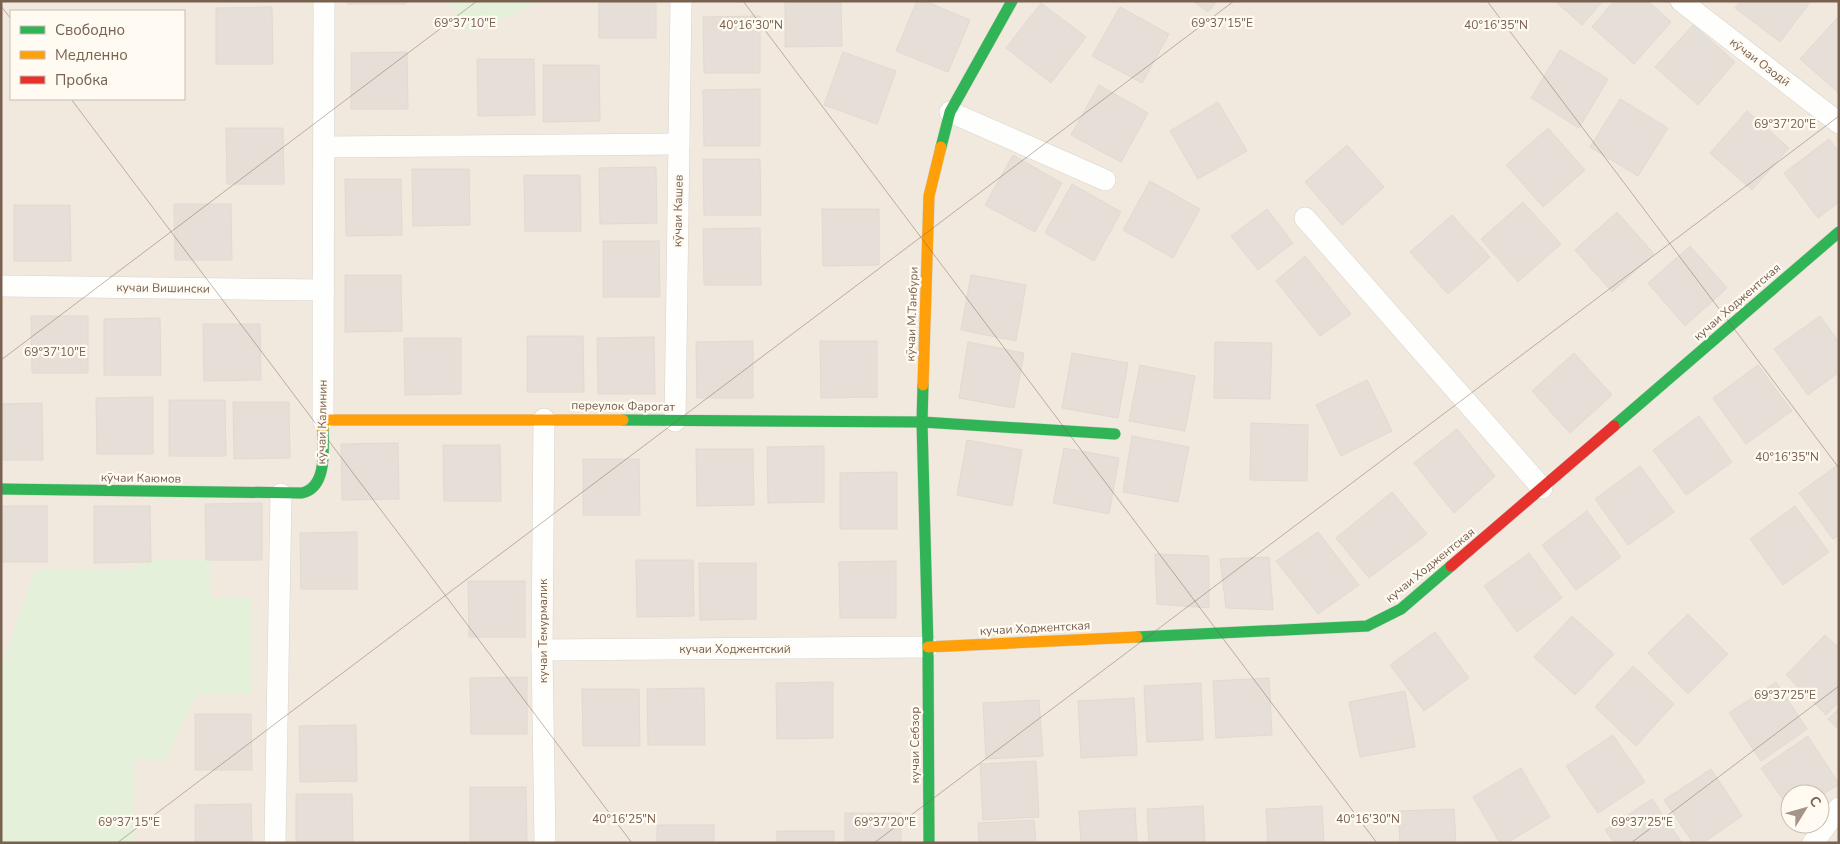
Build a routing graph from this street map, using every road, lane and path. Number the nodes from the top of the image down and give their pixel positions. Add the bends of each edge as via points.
1 (324, 1) edge
2 (681, 1) edge
3 (1012, 1) edge
4 (1682, 2) edge
5 (950, 112) junction
6 (1839, 123) edge
7 (679, 144) junction
8 (324, 147) junction
9 (1105, 180) dead end
10 (1305, 218) dead end
11 (1839, 232) edge
12 (1, 286) edge
13 (324, 290) junction
14 (544, 418) junction
15 (322, 420) junction
16 (675, 421) junction
17 (922, 422) junction
18 (1115, 434) dead end
19 (1542, 488) junction
20 (1, 489) edge
21 (281, 494) junction
22 (928, 647) junction
23 (542, 650) junction
24 (1839, 808) edge
25 (276, 843) edge
26 (545, 843) edge
27 (929, 843) edge
28 (1814, 843) edge

1 - 8 street, кӯчаи Калинин
2 - 7 street, кӯчаи Кашев
3 - 5 street, кӯчаи М.Танбури
4 - 6 street, кӯчаи Озодӣ
5 - 9 street
5 - 17 street, кӯчаи М.Танбури via 929,196
7 - 8 street
7 - 16 street, кӯчаи Кашев
8 - 13 street, кӯчаи Калинин
10 - 19 street
11 - 19 street, кучаи Ходжентская
12 - 13 street, кучаи Вишински
13 - 15 street, кӯчаи Калинин
14 - 15 street, переулок Фарогат
14 - 16 street, переулок Фарогат
14 - 23 street, кучаи Темурмалик
15 - 21 street, кӯчаи Калинин via 321,475 317,486 307,492
16 - 17 street, переулок Фарогат
17 - 18 street, переулок Фарогат
17 - 22 street, кӯчаи М.Танбури
19 - 22 street, кучаи Ходжентская via 1401,609 1367,626
20 - 21 street, кӯчаи Каюмов
21 - 25 street
22 - 23 street, кучаи Ходжентский
22 - 27 street, кучаи Себзор
23 - 26 street, кучаи Темурмалик
24 - 28 street

